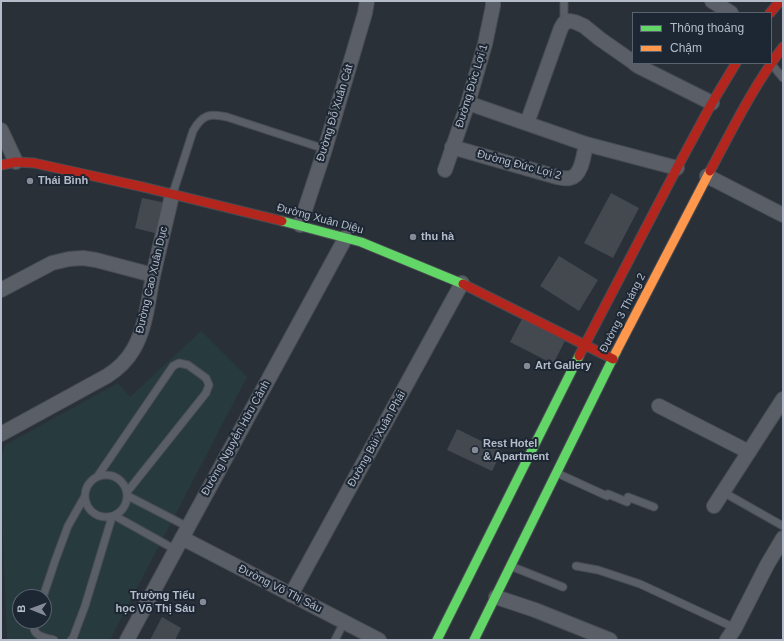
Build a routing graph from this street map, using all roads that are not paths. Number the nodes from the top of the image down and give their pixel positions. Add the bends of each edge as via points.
1 (367, 1) edge
2 (493, 1) edge
3 (564, 1) edge
4 (712, 1) edge
5 (780, 1) edge
6 (729, 12) edge
7 (771, 12) edge
8 (564, 23) junction
9 (783, 47) edge
10 (632, 61) edge
11 (772, 62) edge
12 (636, 64) edge
13 (735, 64) edge
14 (770, 64) edge
15 (772, 64) edge
16 (783, 78) edge
17 (468, 103) junction
18 (712, 103) junction
19 (527, 124) junction
20 (1, 130) edge
21 (586, 144) junction
22 (452, 146) junction
23 (324, 149) junction
24 (16, 162) junction
25 (1, 166) edge
26 (677, 168) junction
27 (445, 170) dead end
28 (708, 176) junction
29 (172, 195) junction
30 (783, 215) edge
31 (300, 225) junction
32 (346, 237) junction
33 (153, 276) junction
34 (462, 283) junction
35 (1, 290) edge
36 (585, 345) junction
37 (613, 359) junction
38 (783, 399) edge
39 (659, 406) dead end
40 (1, 434) edge
41 (749, 452) junction
42 (557, 473) junction
43 (97, 477) junction
44 (723, 492) junction
45 (127, 494) junction
46 (85, 496) junction
47 (714, 506) dead end
48 (654, 507) dead end
49 (113, 516) junction
50 (783, 526) edge
51 (182, 538) junction
52 (783, 538) edge
53 (511, 566) junction
54 (576, 566) dead end
55 (563, 587) dead end
56 (46, 589) edge
57 (292, 595) junction
58 (496, 597) junction
59 (344, 622) junction
60 (735, 628) junction
61 (35, 629) edge
62 (54, 640) edge
63 (71, 640) edge
64 (127, 640) edge
65 (335, 640) edge
66 (379, 640) edge
67 (437, 640) edge
68 (474, 640) edge
69 (610, 640) edge
70 (727, 640) edge

1 - 23 street, Đường Đỗ Xuân Cát
2 - 17 street, Đường Đức Lợi 1 via 485,44
3 - 8 lane
4 - 6 street
5 - 7 main road
8 - 10 street via 570,21 584,26
8 - 19 street
9 - 11 main road, Đường 3 Tháng 2
12 - 18 street
13 - 18 main road, Đường 3 Tháng 2
14 - 28 main road, Đường 3 Tháng 2 via 745,105
15 - 16 lane
17 - 19 street
17 - 22 street, Đường Đức Lợi 1
18 - 26 main road, Đường 3 Tháng 2
19 - 21 street
20 - 24 street
21 - 22 street, Đường Đức Lợi 2 via 580,170 572,178 557,177
21 - 26 street
22 - 27 street, Đường Đức Lợi 1
23 - 29 lane via 227,117 210,115 203,118 193,132
23 - 31 street, Đường Đỗ Xuân Cát
24 - 25 main road, Đường Xuân Diệu
24 - 29 main road, Đường Xuân Diệu via 34,163
26 - 36 main road, Đường 3 Tháng 2
28 - 30 street
28 - 37 main road, Đường 3 Tháng 2
29 - 31 main road, Đường Xuân Diệu
29 - 33 street, Đường Cao Xuân Dục
31 - 32 main road, Đường Xuân Diệu
32 - 34 main road, Đường Xuân Diệu
32 - 51 street, Đường Nguyễn Hữu Cảnh
33 - 35 street via 96,260 69,259 52,264
33 - 40 street, Đường Cao Xuân Dục via 144,322 127,360 107,376
34 - 36 main road, Đường Xuân Diệu
34 - 57 street, Đường Bùi Xuân Phái
36 - 37 main road, Đường Xuân Diệu
36 - 67 main road, Đường 3 Tháng 2
37 - 42 main road, Đường 3 Tháng 2
38 - 41 street
39 - 41 street
41 - 44 street
42 - 48 lane via 607,496 608,494 627,502 628,497
42 - 53 main road, Đường 3 Tháng 2
43 - 45 lane via 104,475 119,479
43 - 45 lane via 173,366 179,363 188,365 206,378 209,385 206,393
43 - 46 lane via 87,488
44 - 47 street
44 - 50 lane
45 - 49 lane via 122,511
45 - 51 lane
46 - 49 lane via 90,511 104,518
46 - 56 lane via 68,526
49 - 51 lane
49 - 63 lane via 85,606
51 - 57 street, Đường Võ Thị Sáu
51 - 64 street, Đường Nguyễn Hữu Cảnh
52 - 60 street
53 - 55 lane
53 - 58 main road, Đường 3 Tháng 2
54 - 60 lane via 598,570 640,584
57 - 59 street, Đường Võ Thị Sáu
58 - 68 main road, Đường 3 Tháng 2
58 - 69 street
59 - 65 lane
59 - 66 street, Đường Võ Thị Sáu
60 - 70 street
61 - 62 lane via 38,636

